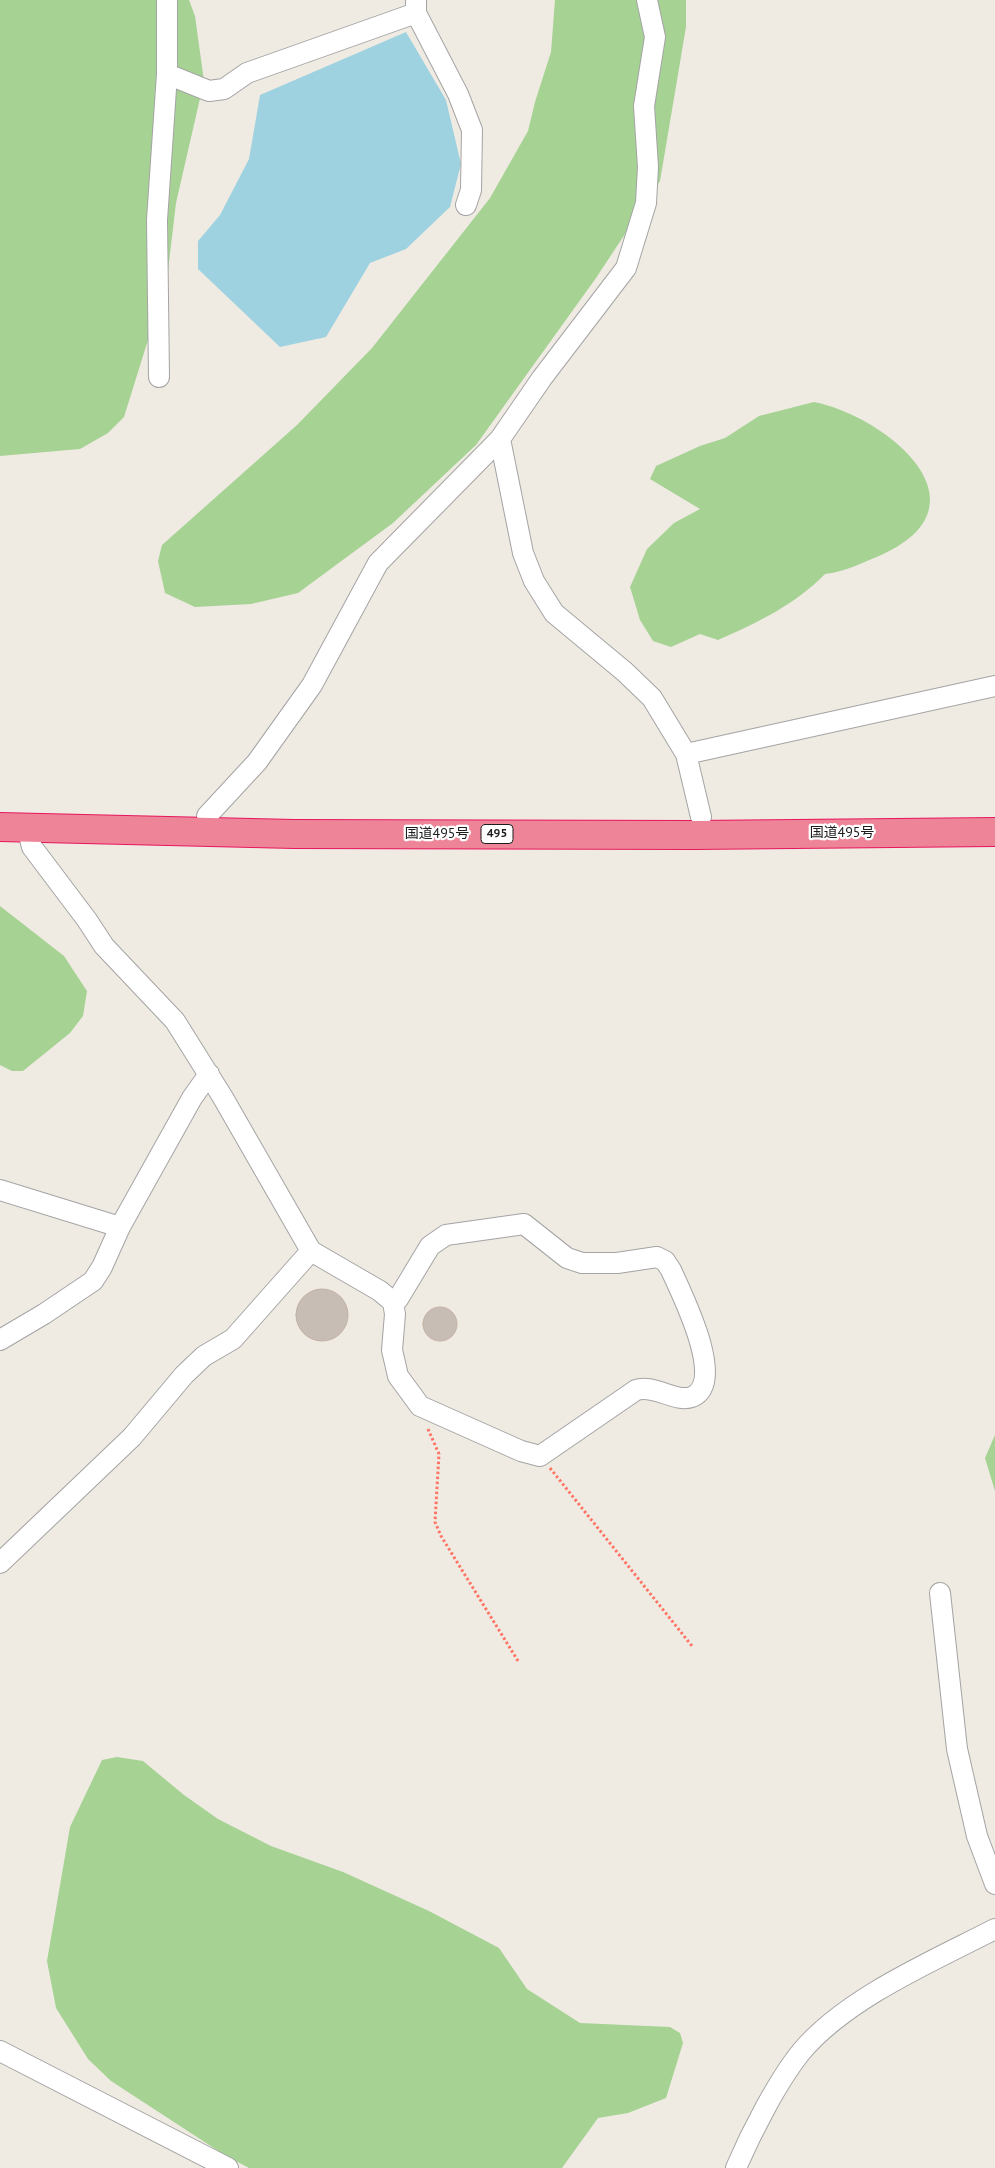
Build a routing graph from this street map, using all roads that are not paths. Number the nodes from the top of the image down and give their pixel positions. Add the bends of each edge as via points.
1 (167, 0) edge
2 (647, 0) edge
3 (416, 6) edge
4 (167, 74) junction
5 (466, 205) dead end
6 (159, 377) dead end
7 (500, 439) junction
8 (995, 686) edge
9 (686, 754) junction
10 (0, 812) edge
11 (207, 816) junction
12 (995, 816) edge
13 (701, 817) junction
14 (0, 827) edge
15 (27, 828) junction
16 (995, 832) edge
17 (209, 1074) junction
18 (0, 1190) edge
19 (120, 1227) junction
20 (311, 1251) junction
21 (393, 1302) junction
22 (0, 1340) edge
23 (0, 1562) edge
24 (940, 1594) dead end
25 (995, 1884) edge
26 (995, 1928) edge
27 (0, 2051) edge
28 (228, 2168) edge
29 (736, 2168) edge

1 - 4 street
2 - 7 street via 656,37 644,106 648,167 646,203 626,268
3 - 4 street via 247,73 224,89 209,91
3 - 5 street via 472,130 471,190
4 - 6 street via 157,220
7 - 9 street via 523,553 534,581 554,613 652,698
7 - 11 street via 378,563 312,685 257,762
8 - 9 street
9 - 13 street
10 - 11 highway, 国道495号 / 495
11 - 13 highway, 国道495号 / 495
12 - 13 highway, 国道495号 / 495
14 - 15 highway, 国道495号 / 495
15 - 16 highway, 国道495号 / 495 via 294,834
15 - 17 street via 32,847 104,946 175,1020
17 - 19 street via 192,1098
17 - 20 street
18 - 19 street
19 - 22 street via 93,1281
20 - 21 street via 380,1290
20 - 23 street via 232,1339 204,1356 184,1375 132,1437
21 - 21 street via 398,1299 430,1246 446,1235 524,1224 567,1258 582,1263 617,1263 657,1257 665,1261 703,1348 705,1379 702,1390 692,1397 643,1388 636,1390 540,1456 521,1451 420,1406 398,1376 392,1350 396,1314
24 - 25 street via 957,1749 976,1836
26 - 29 street via 877,1992 831,2023 801,2052 782,2080
27 - 28 street

